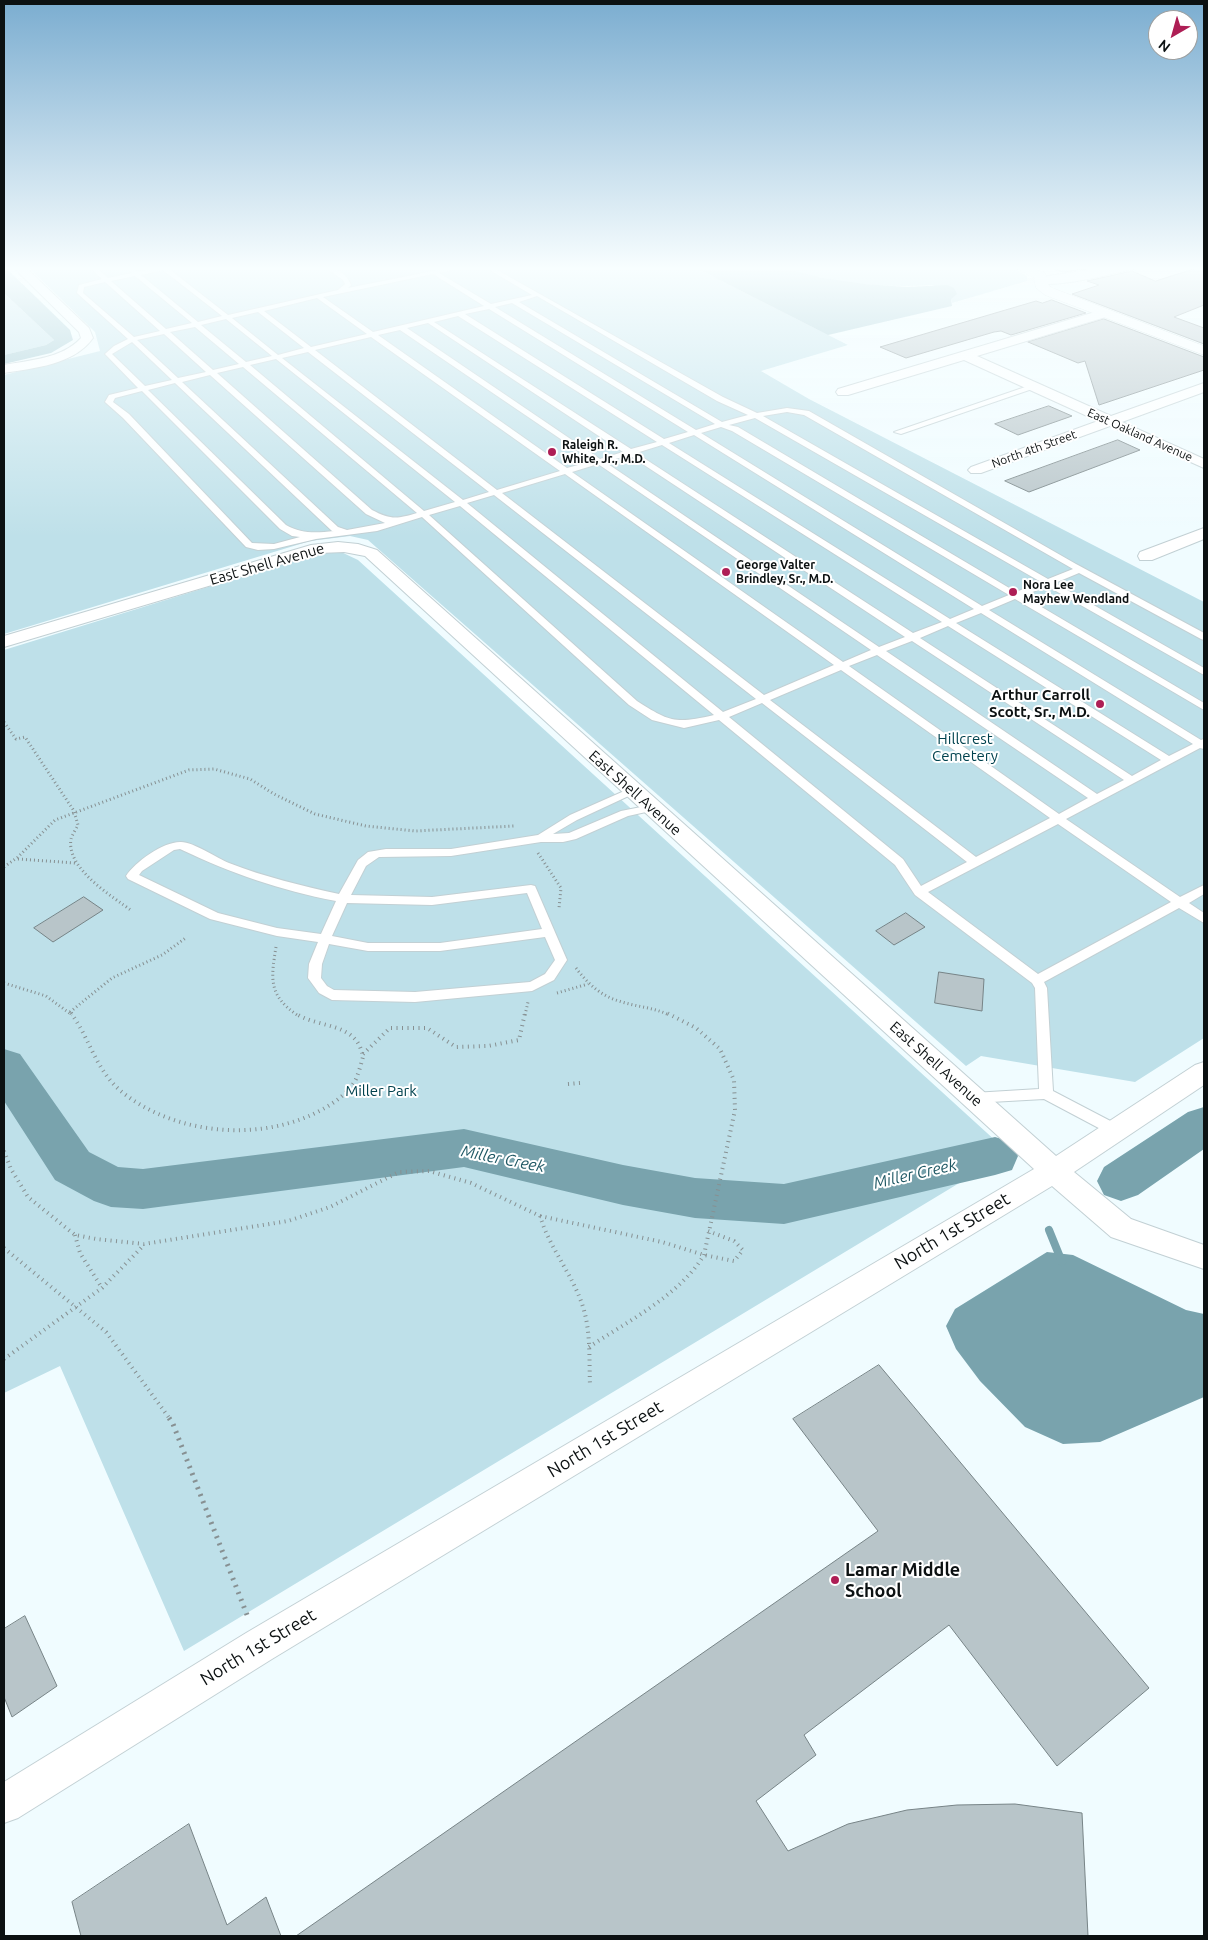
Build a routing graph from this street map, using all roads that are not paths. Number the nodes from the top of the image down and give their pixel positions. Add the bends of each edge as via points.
1 (279, 356) edge
2 (59, 357) edge
3 (111, 357) edge
4 (150, 357) edge
5 (192, 357) edge
6 (234, 357) edge
7 (277, 357) edge
8 (320, 357) edge
9 (402, 357) edge
10 (445, 357) edge
11 (484, 357) edge
12 (527, 357) edge
13 (572, 357) edge
14 (607, 357) edge
15 (646, 357) edge
16 (964, 357) edge
17 (967, 357) edge
18 (244, 365) junction
19 (4, 369) edge
20 (211, 373) junction
21 (176, 381) junction
22 (1034, 387) junction
23 (1204, 387) edge
24 (143, 389) junction
25 (843, 392) dead end
26 (755, 415) junction
27 (1110, 422) junction
28 (722, 425) junction
29 (695, 432) junction
30 (898, 432) dead end
31 (663, 442) junction
32 (630, 452) junction
33 (599, 461) junction
34 (1204, 464) edge
35 (976, 470) dead end
36 (565, 471) junction
37 (496, 493) junction
38 (463, 504) junction
39 (424, 515) junction
40 (411, 519) junction
41 (348, 533) junction
42 (1204, 533) edge
43 (315, 536) junction
44 (1146, 556) dead end
45 (1081, 569) junction
46 (1047, 583) junction
47 (1015, 596) junction
48 (982, 609) junction
49 (949, 622) junction
50 (912, 637) junction
51 (1204, 637) edge
52 (4, 642) edge
53 (878, 651) junction
54 (841, 666) junction
55 (1204, 672) edge
56 (764, 699) junction
57 (1204, 707) edge
58 (723, 716) junction
59 (1203, 744) edge
60 (1168, 760) junction
61 (1131, 780) junction
62 (631, 791) junction
63 (1095, 798) junction
64 (651, 808) junction
65 (1057, 818) junction
66 (540, 838) junction
67 (974, 862) junction
68 (1204, 889) edge
69 (919, 892) junction
70 (344, 899) junction
71 (1180, 902) junction
72 (1204, 919) edge
73 (549, 932) junction
74 (325, 939) junction
75 (1037, 980) junction
76 (1204, 1072) edge
77 (1046, 1094) junction
78 (974, 1098) junction
79 (1115, 1130) junction
80 (1054, 1171) junction
81 (1204, 1257) edge
82 (4, 1804) edge

1 - 38 lane
2 - 19 street
3 - 24 lane
4 - 21 lane
5 - 20 lane
6 - 18 lane
7 - 18 lane
8 - 37 lane
9 - 36 lane
10 - 33 lane
11 - 32 lane
12 - 31 lane
13 - 29 lane
14 - 28 lane
15 - 26 lane
16 - 25 street
17 - 22 street, East Oakland Avenue
18 - 20 lane
18 - 39 lane
20 - 21 lane
20 - 40 lane via 369,512 387,521
21 - 24 lane
21 - 41 lane via 335,529
22 - 27 street, East Oakland Avenue
22 - 30 lane
23 - 27 street, North 4th Street
24 - 43 lane via 283,527 295,534
24 - 43 lane via 112,397 109,402 249,545 275,547
26 - 28 lane
26 - 45 lane via 787,410 806,413
26 - 46 lane
27 - 34 street, East Oakland Avenue
27 - 35 street, North 4th Street
28 - 29 lane
28 - 47 lane via 735,429
29 - 31 lane
29 - 48 lane
31 - 32 lane
31 - 49 lane
32 - 33 lane
32 - 50 lane
33 - 36 lane
33 - 53 lane
36 - 37 lane
36 - 54 lane
37 - 38 lane
37 - 56 lane
38 - 39 lane
38 - 58 lane
39 - 40 lane
39 - 58 lane via 633,703 656,718 684,725
40 - 41 lane
41 - 43 lane
42 - 44 street
45 - 46 lane
45 - 51 lane
46 - 47 lane
46 - 55 lane
47 - 48 lane
47 - 57 lane
48 - 49 lane
48 - 59 lane
49 - 50 lane
49 - 60 lane
50 - 53 lane
50 - 61 lane
52 - 62 street, East Shell Avenue via 317,548 358,547 371,553
53 - 54 lane
53 - 63 lane
54 - 56 lane
54 - 65 lane
56 - 58 lane
56 - 67 lane
58 - 69 lane via 899,862
59 - 60 lane
60 - 61 lane
61 - 63 lane
62 - 64 street, East Shell Avenue
62 - 66 lane via 567,820
63 - 65 lane
64 - 66 lane via 625,813 572,836
64 - 78 street, East Shell Avenue
65 - 67 lane
65 - 71 lane
66 - 70 lane via 467,852 368,857
67 - 69 lane
68 - 71 lane
69 - 75 lane
70 - 73 lane via 432,901 531,889
70 - 74 lane
70 - 74 lane via 290,888 224,866 181,845 171,847 138,868 132,876 214,916 277,932
71 - 72 lane
71 - 75 lane
73 - 74 lane via 440,947 368,948
73 - 74 lane via 561,960 556,972 547,980 532,986 415,997 332,995 320,989 314,980 314,970
75 - 77 lane via 1041,988
76 - 79 street, North 1st Street
77 - 78 lane
77 - 79 lane
78 - 80 street, East Shell Avenue
79 - 80 street, North 1st Street
80 - 81 street, East Shell Avenue via 1121,1228
80 - 82 street, North 1st Street via 259,1646

